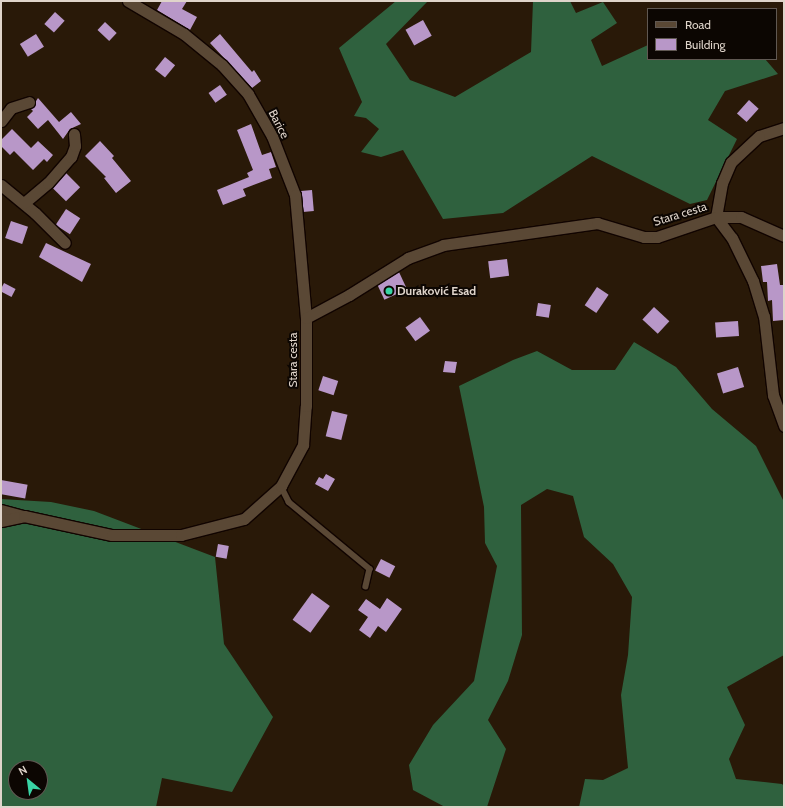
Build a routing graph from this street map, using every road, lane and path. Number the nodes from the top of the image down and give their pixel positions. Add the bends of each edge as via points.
1 (128, 1) edge
2 (29, 102) dead end
3 (1, 121) edge
4 (784, 128) edge
5 (74, 134) dead end
6 (1, 185) edge
7 (24, 203) junction
8 (716, 217) junction
9 (784, 236) edge
10 (65, 244) dead end
11 (306, 318) junction
12 (784, 426) edge
13 (281, 486) junction
14 (1, 510) edge
15 (24, 516) junction
16 (1, 521) edge
17 (366, 588) dead end

1 - 11 street, Barice via 184,34 222,65 248,94 272,136 295,195
2 - 3 street via 11,108
4 - 8 street via 759,136 731,162 722,183
5 - 7 street via 75,146 71,157 48,183
6 - 7 street
7 - 10 street
8 - 9 street, Stara cesta via 741,217
8 - 11 street, Stara cesta via 657,237 644,237 597,223 443,245 408,258
8 - 12 street, Stara cesta via 732,238 753,281 764,316 773,395
11 - 13 street, Stara cesta via 306,406 303,446
13 - 15 street, Stara cesta via 244,519 180,535 112,535
13 - 17 lane via 289,502 370,569
14 - 15 street, Stara cesta
15 - 16 street, Stara cesta

